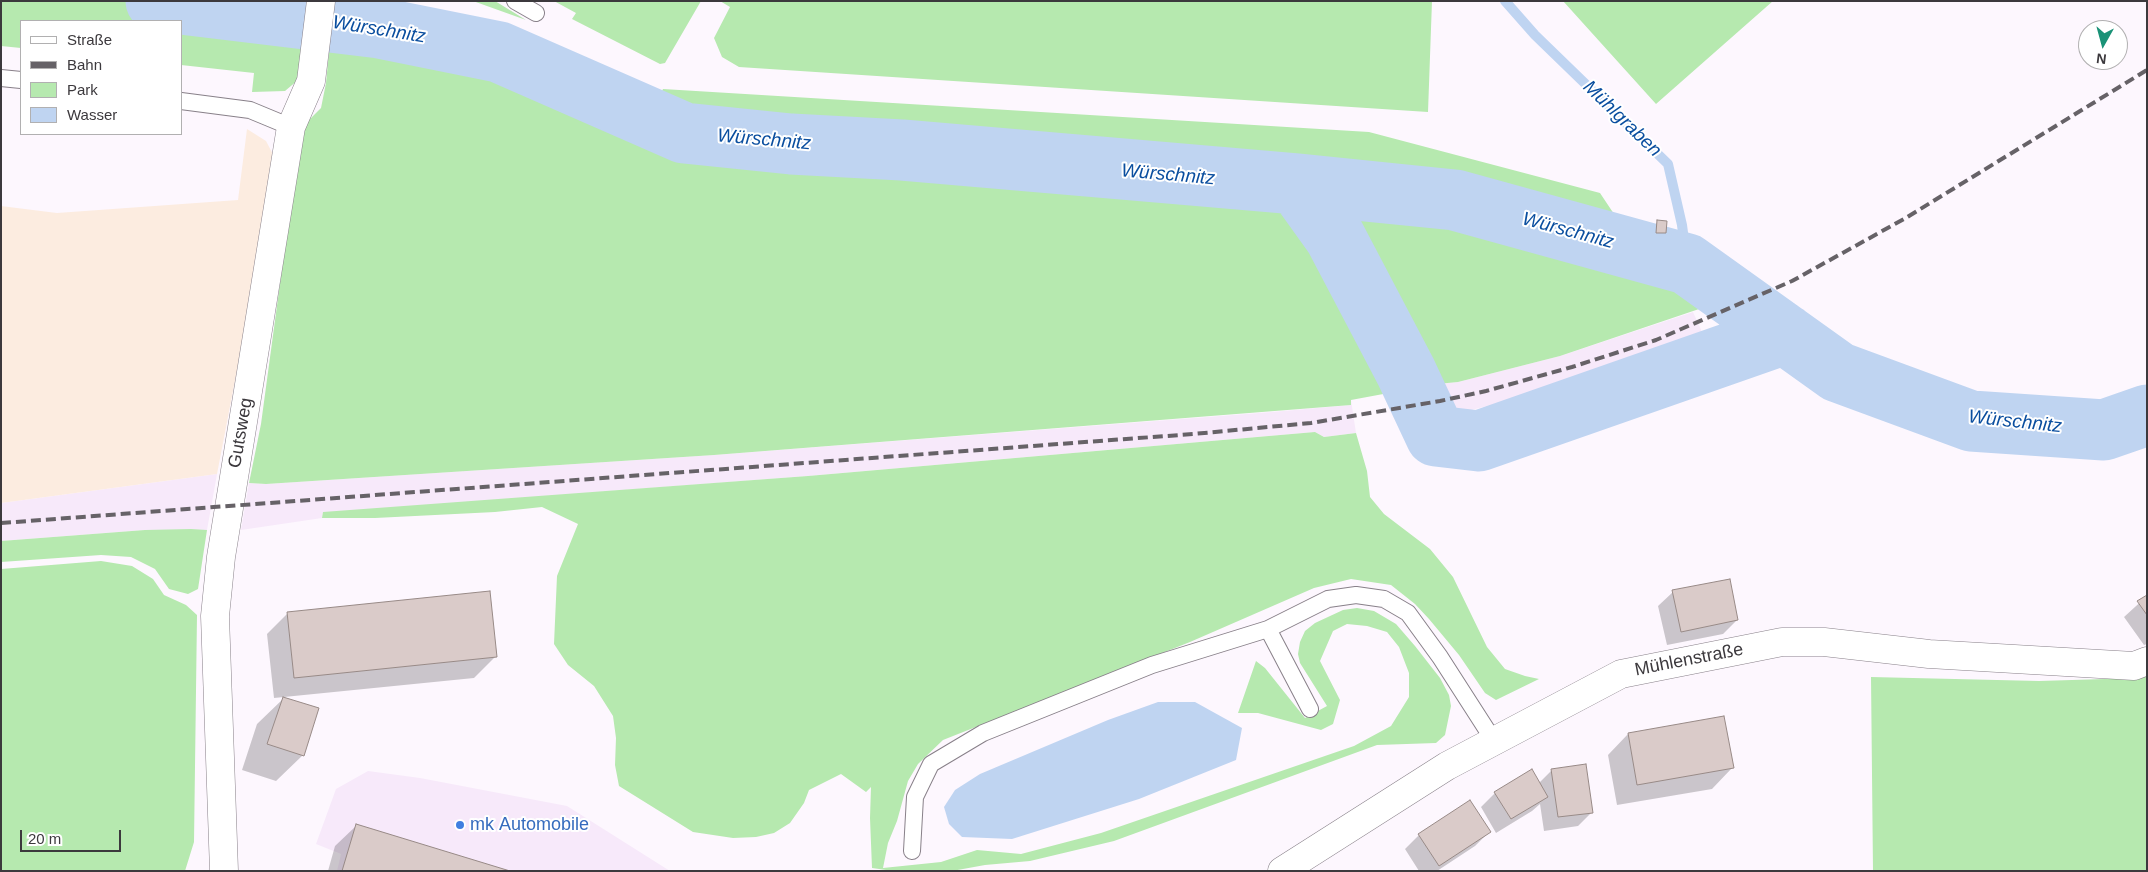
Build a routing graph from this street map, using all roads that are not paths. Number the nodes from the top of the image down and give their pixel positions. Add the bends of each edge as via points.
1 (320, 1) edge
2 (515, 1) edge
3 (536, 13) dead end
4 (1, 78) edge
5 (20, 80) edge
6 (182, 101) edge
7 (291, 126) junction
8 (1268, 630) junction
9 (2147, 661) edge
10 (1310, 709) dead end
11 (1494, 741) junction
12 (912, 851) dead end
13 (224, 871) edge
14 (1282, 871) edge

1 - 7 street, Gutsweg via 311,81
2 - 3 lane
4 - 5 lane
6 - 7 lane via 250,110
7 - 13 street, Gutsweg via 228,505 214,616
8 - 10 lane
8 - 11 lane via 1328,599 1356,595 1384,599 1408,613
8 - 12 lane via 1152,665 983,733 931,764 915,797
9 - 11 street, Mühlenstraße via 2134,666 1929,654 1824,642 1782,642 1621,674
11 - 14 street, Mühlenstraße via 1447,766

